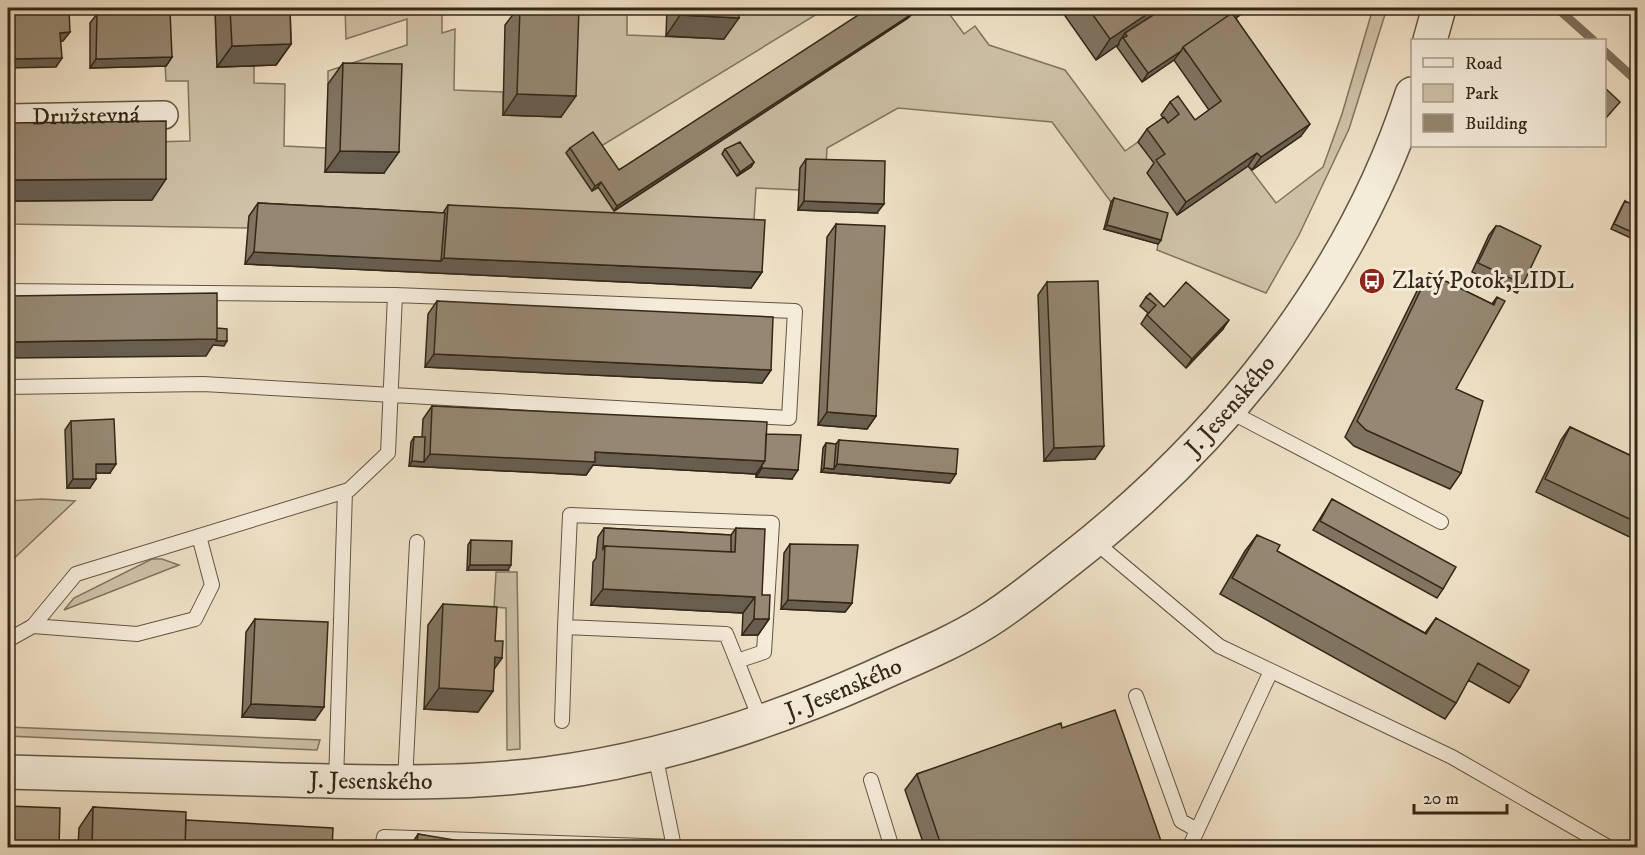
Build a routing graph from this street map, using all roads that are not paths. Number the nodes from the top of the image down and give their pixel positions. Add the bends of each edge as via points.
1 (1439, 8) edge
2 (1430, 39) edge
3 (1411, 99) edge
4 (164, 115) dead end
5 (8, 118) edge
6 (8, 291) edge
7 (395, 294) junction
8 (8, 387) edge
9 (391, 395) junction
10 (1229, 411) junction
11 (345, 491) junction
12 (1441, 522) dead end
13 (200, 536) junction
14 (1094, 541) junction
15 (417, 542) dead end
16 (33, 626) junction
17 (565, 627) junction
18 (8, 639) edge
19 (737, 661) junction
20 (1271, 671) junction
21 (1136, 696) dead end
22 (562, 721) dead end
23 (761, 721) junction
24 (655, 754) junction
25 (8, 772) edge
26 (871, 780) dead end
27 (336, 782) junction
28 (405, 783) junction
29 (1197, 830) junction
30 (676, 847) edge
31 (382, 848) edge
32 (892, 848) edge
33 (1190, 848) edge
34 (1610, 848) edge

1 - 2 street
3 - 10 street, J. Jesenského via 1371,194 1308,307
4 - 5 street, Družstevná
6 - 7 lane
7 - 9 lane
7 - 9 lane via 795,311 789,418
8 - 9 lane via 203,384
9 - 11 lane via 388,453
10 - 12 lane
10 - 14 street, J. Jesenského via 1164,478
11 - 13 lane
11 - 27 lane
13 - 16 lane via 76,574
13 - 16 lane via 212,585 195,619 137,634
14 - 20 lane via 1219,646
14 - 23 street, J. Jesenského via 1024,596 959,638 832,696
15 - 28 lane
16 - 18 lane
17 - 19 lane via 726,634
17 - 19 lane via 570,515 772,523 764,652
17 - 22 lane
19 - 23 lane
20 - 29 lane
20 - 34 lane via 1452,757
21 - 29 lane via 1181,821
23 - 24 street, J. Jesenského
24 - 28 street, J. Jesenského via 542,775
24 - 30 lane
25 - 27 street, J. Jesenského
26 - 32 lane
27 - 28 street, J. Jesenského
29 - 33 lane
30 - 31 lane via 384,837

